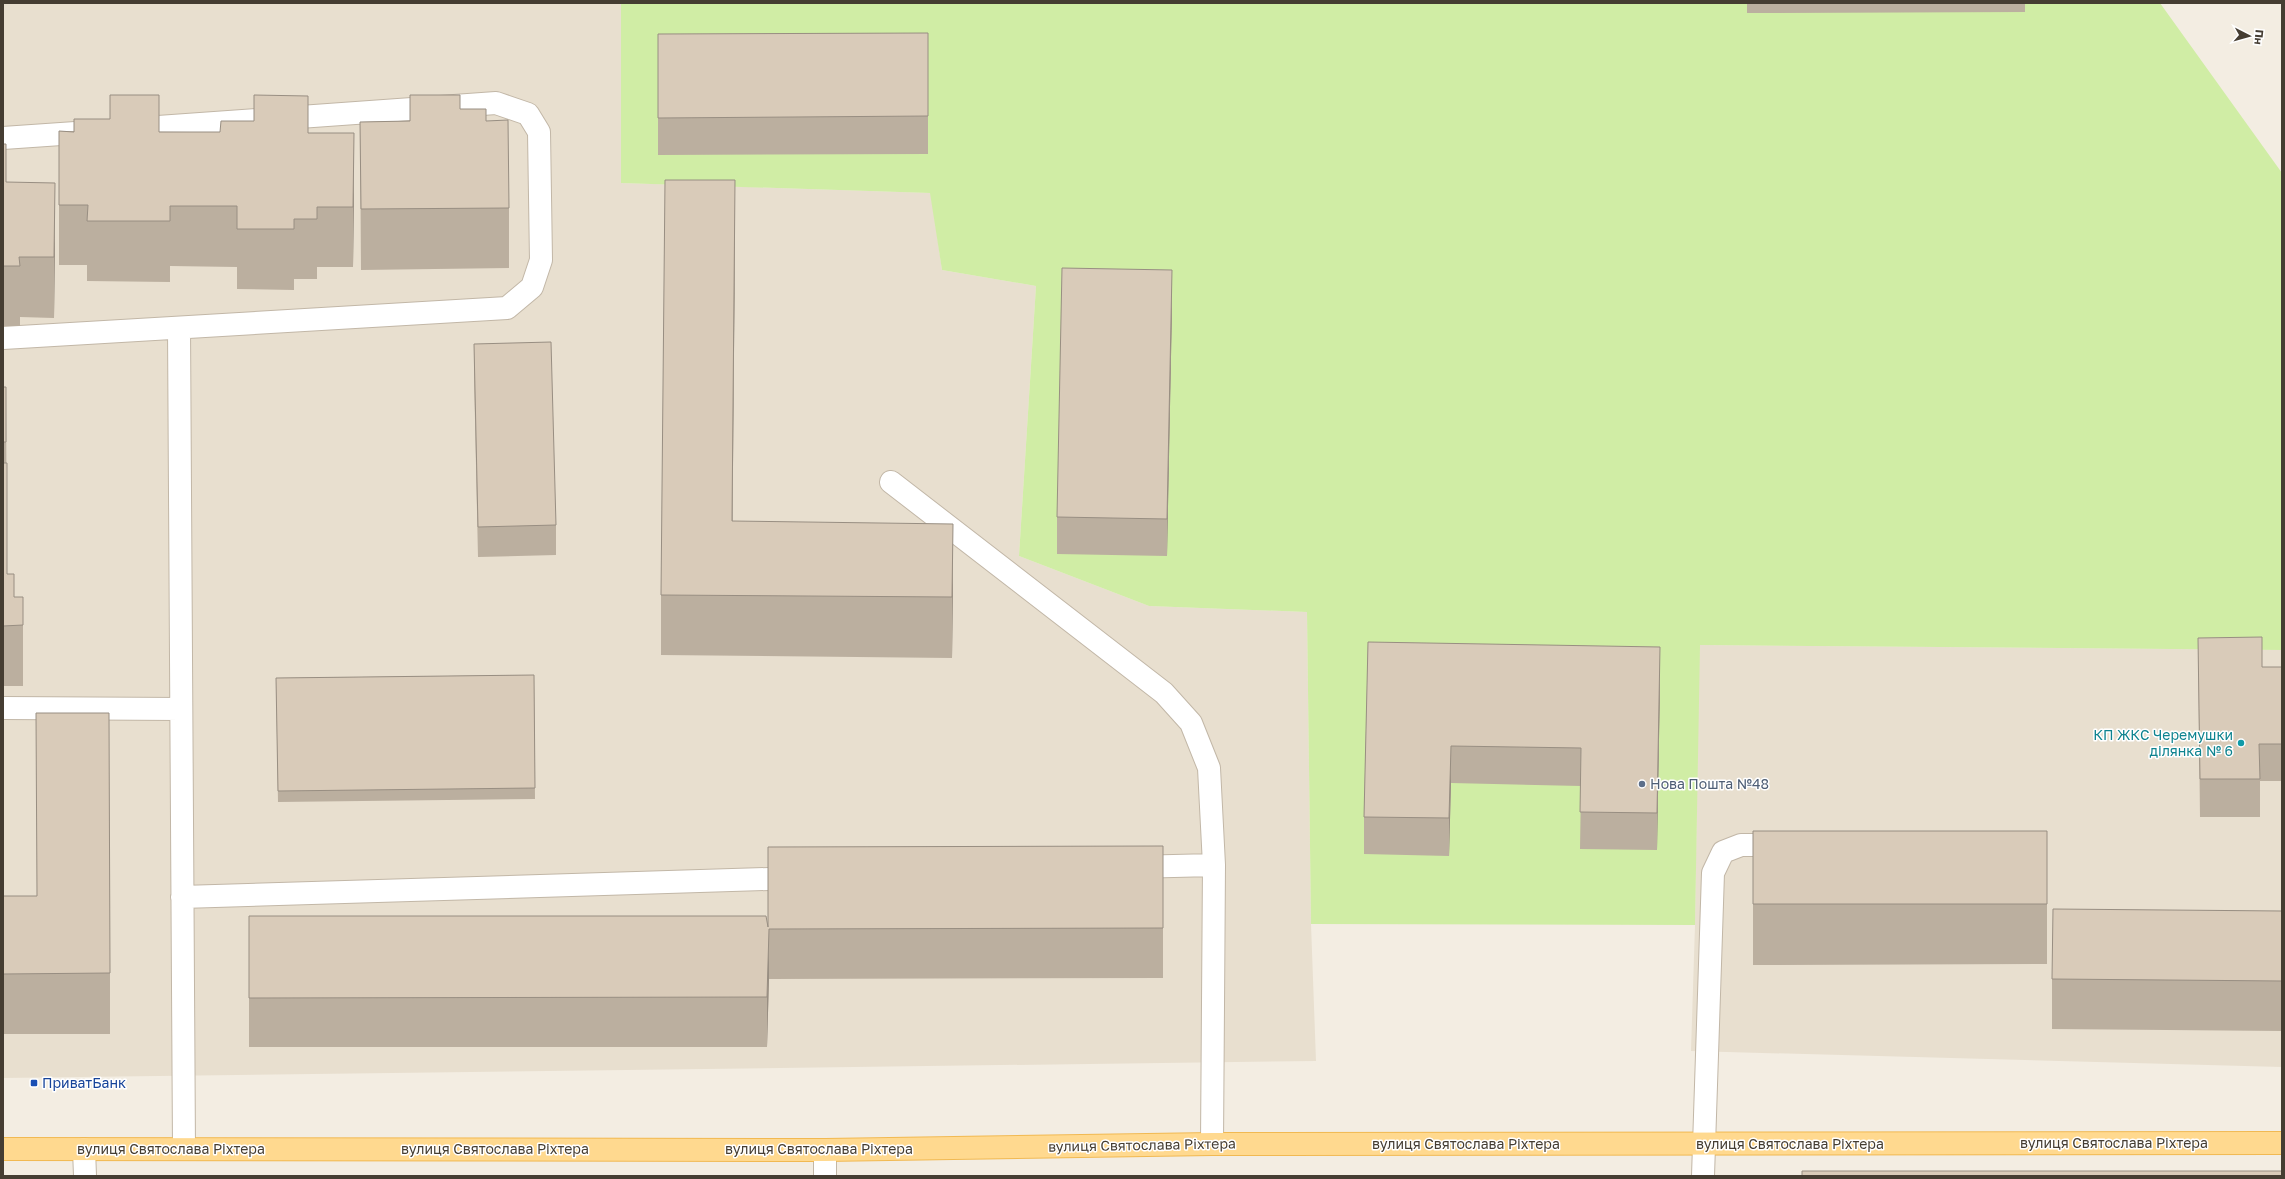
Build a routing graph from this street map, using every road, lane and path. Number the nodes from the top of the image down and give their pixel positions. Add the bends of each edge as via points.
1 (3, 138) edge
2 (179, 328) junction
3 (3, 338) edge
4 (891, 482) dead end
5 (3, 708) edge
6 (181, 709) junction
7 (1804, 845) edge
8 (1214, 865) junction
9 (1111, 868) edge
10 (817, 877) edge
11 (182, 897) junction
12 (2282, 1143) edge
13 (1212, 1144) junction
14 (1702, 1145) junction
15 (3, 1149) edge
16 (84, 1149) junction
17 (184, 1149) junction
18 (825, 1150) junction
19 (85, 1176) edge
20 (825, 1176) edge
21 (1702, 1176) edge

1 - 2 lane via 496,103 528,114 539,132 541,260 532,288 507,308
2 - 3 lane
2 - 6 lane
4 - 8 lane via 1164,693 1191,723 1208,768
5 - 6 lane
6 - 11 lane
7 - 14 lane via 1741,846 1723,852 1714,873
8 - 9 lane
8 - 13 lane
10 - 11 lane
11 - 17 lane
12 - 14 main road, вулиця Святослава Ріхтера
13 - 14 main road, вулиця Святослава Ріхтера
13 - 18 main road, вулиця Святослава Ріхтера
14 - 21 lane
15 - 16 main road, вулиця Святослава Ріхтера
16 - 17 main road, вулиця Святослава Ріхтера
16 - 19 lane
17 - 18 main road, вулиця Святослава Ріхтера
18 - 20 lane

